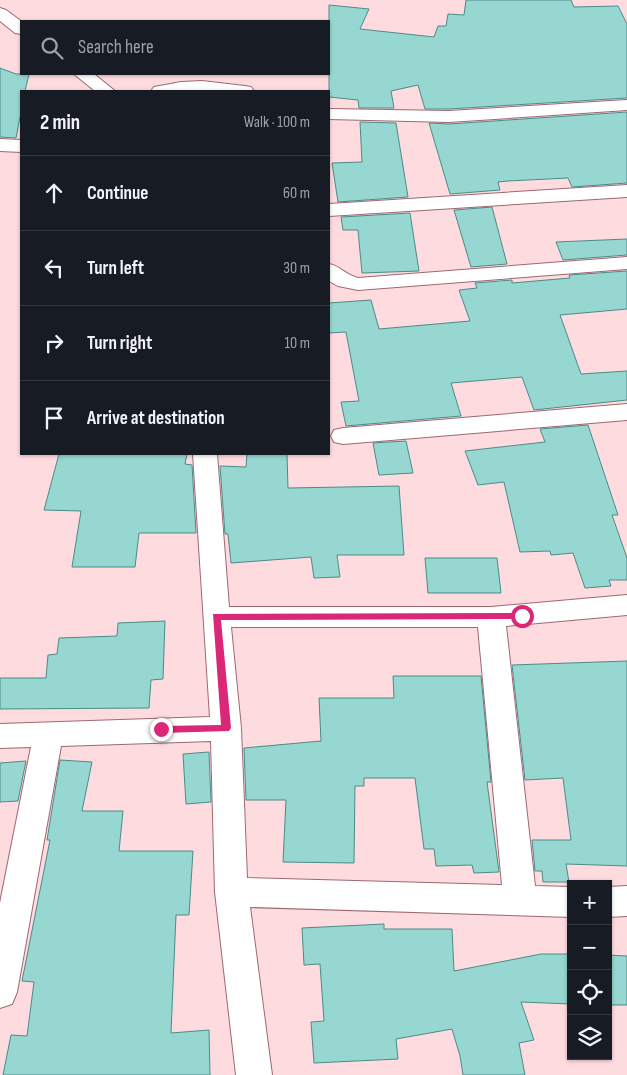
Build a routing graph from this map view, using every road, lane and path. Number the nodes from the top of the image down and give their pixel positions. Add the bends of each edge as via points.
1 (0, 13) edge
2 (20, 27) edge
3 (84, 75) edge
4 (105, 90) edge
5 (164, 90) edge
6 (240, 90) edge
7 (627, 105) edge
8 (330, 114) edge
9 (0, 145) edge
10 (20, 146) edge
11 (627, 191) edge
12 (330, 210) edge
13 (627, 263) edge
14 (330, 271) edge
15 (627, 412) edge
16 (342, 436) dead end
17 (205, 455) edge
18 (627, 605) edge
19 (216, 617) junction
20 (491, 617) junction
21 (226, 728) junction
22 (48, 735) junction
23 (0, 736) edge
24 (231, 892) junction
25 (520, 901) junction
26 (567, 902) edge
27 (612, 902) edge
28 (627, 902) edge
29 (0, 992) edge
30 (254, 1075) edge

1 - 2 street
3 - 4 street
5 - 6 street via 220,86
7 - 8 street via 507,115 421,117
9 - 10 street
11 - 12 street
13 - 14 street via 358,284 334,277
15 - 16 street
17 - 19 street
18 - 20 street
19 - 20 street
19 - 21 street
20 - 25 street
21 - 22 street
21 - 24 street
22 - 23 street
22 - 29 street
24 - 25 street
24 - 30 street
25 - 26 street
27 - 28 street

